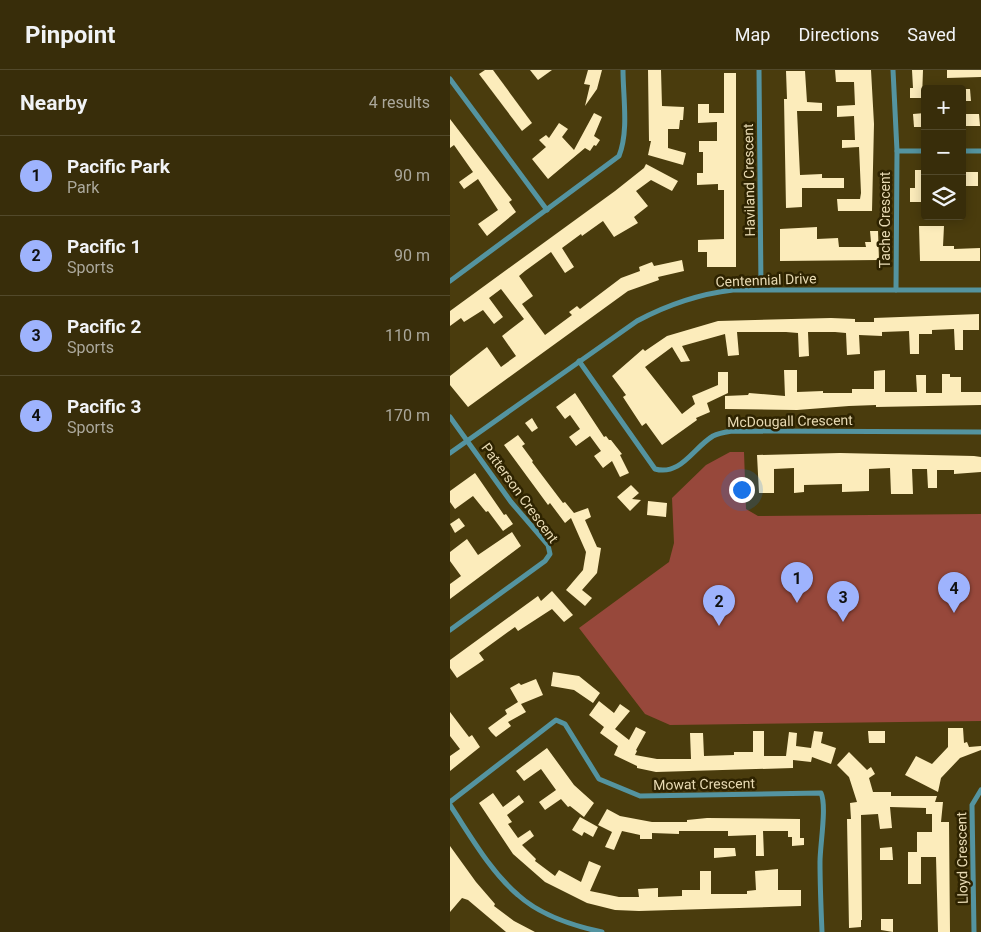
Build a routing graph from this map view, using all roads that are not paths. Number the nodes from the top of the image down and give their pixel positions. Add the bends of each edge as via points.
1 (623, 70) edge
2 (760, 70) edge
3 (893, 70) edge
4 (450, 79) edge
5 (897, 150) junction
6 (921, 151) edge
7 (966, 151) edge
8 (981, 151) edge
9 (547, 210) junction
10 (450, 281) edge
11 (761, 290) junction
12 (896, 290) junction
13 (981, 290) edge
14 (578, 361) junction
15 (450, 417) edge
16 (981, 432) edge
17 (467, 441) junction
18 (450, 453) edge
19 (450, 630) edge
20 (981, 790) edge
21 (450, 803) edge
22 (981, 928) edge
23 (974, 930) edge
24 (602, 932) edge
25 (822, 932) edge

1 - 9 street via 624,133 619,156
2 - 11 street, Haviland Crescent
3 - 5 street, Tache Crescent
4 - 9 street
5 - 6 street
5 - 12 street, Tache Crescent
7 - 8 street
9 - 10 street
11 - 12 street, Centennial Drive
11 - 14 street, Centennial Drive via 718,292 672,305 637,322
12 - 13 street, Centennial Drive
14 - 16 street, McDougall Crescent via 654,469 662,471 672,471 713,436 732,431
14 - 17 street, Centennial Drive
15 - 17 street
17 - 18 street, Centennial Drive
17 - 19 street, Patterson Crescent via 511,502 548,545 550,554 545,561
20 - 23 street, Lloyd Crescent via 972,805
21 - 24 street, Mowat Crescent via 485,855 518,895 550,914
21 - 25 street, Mowat Crescent via 556,720 565,724 599,779 640,796 821,793 825,802 820,863
22 - 23 street, Lloyd Crescent

